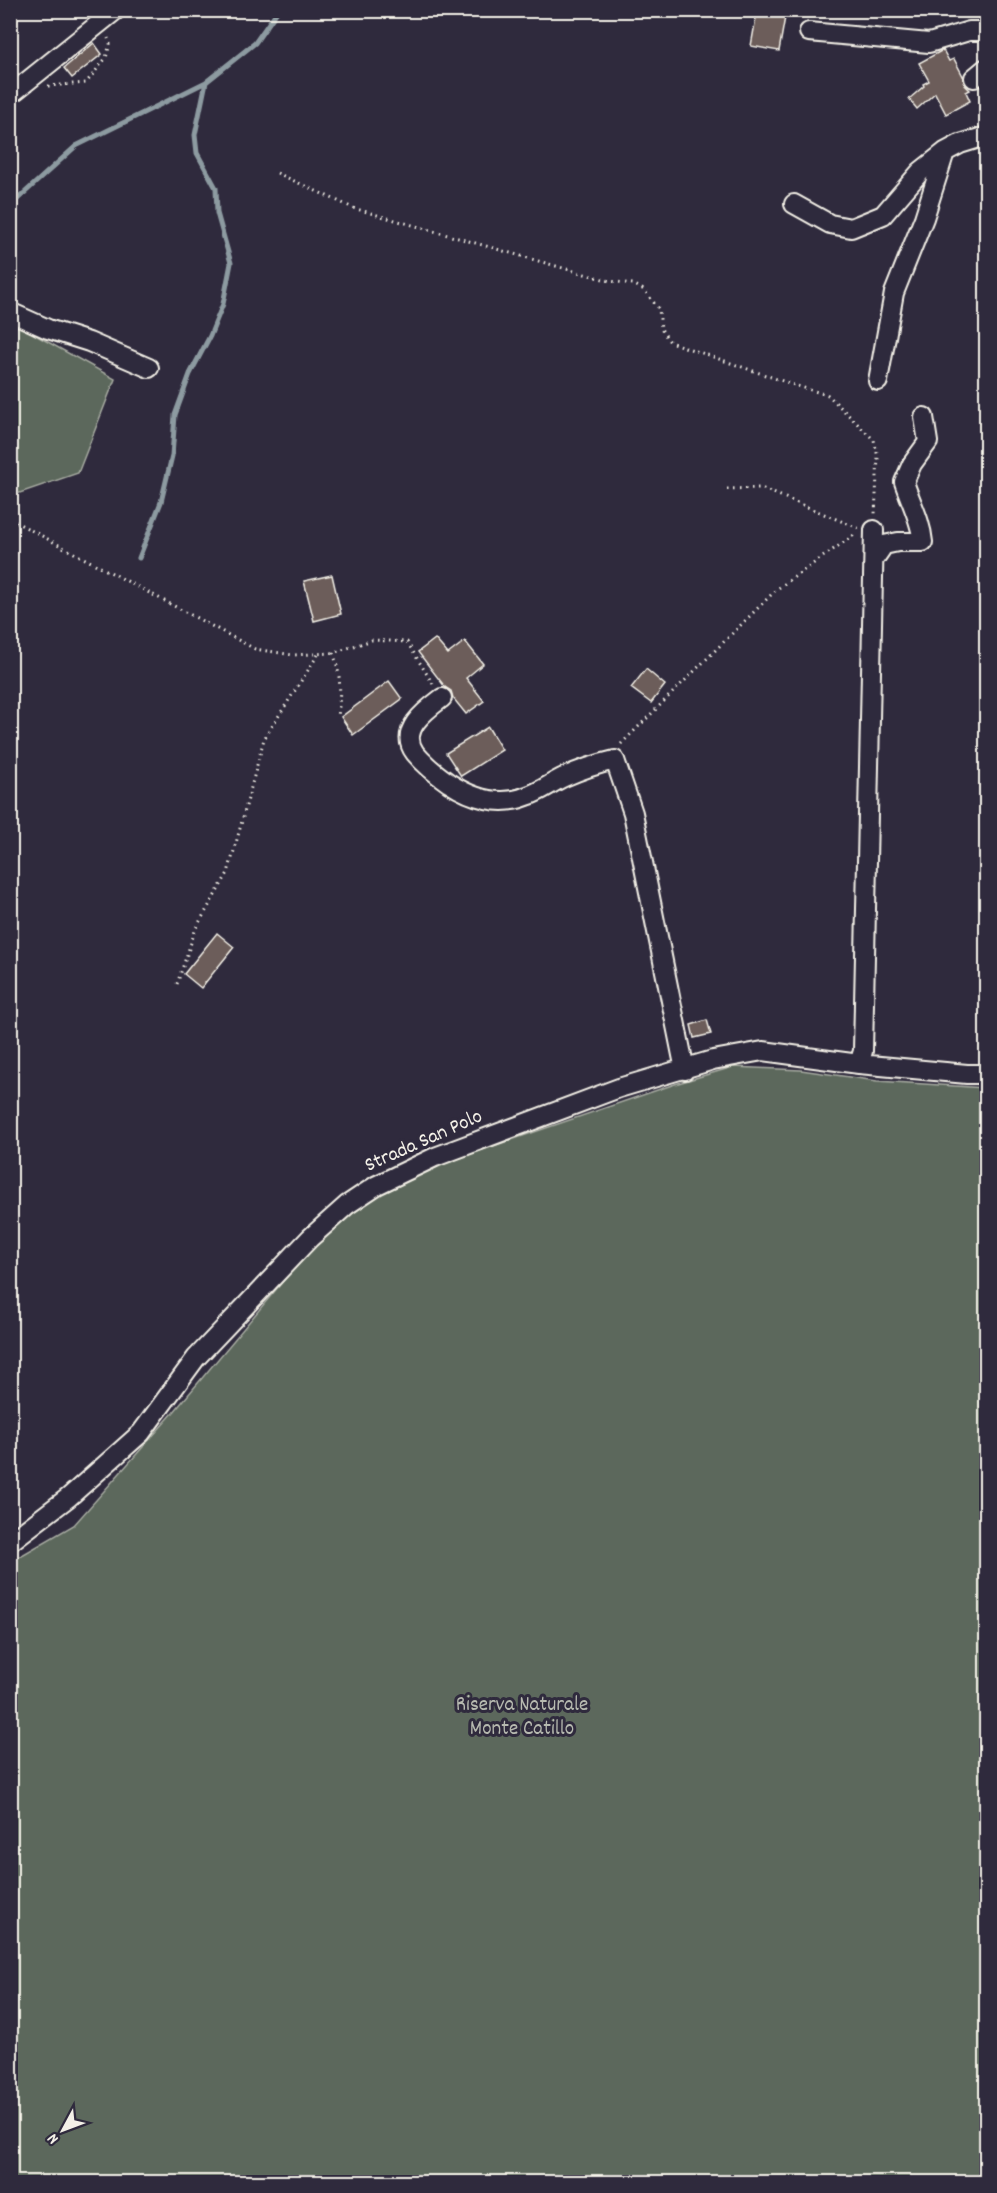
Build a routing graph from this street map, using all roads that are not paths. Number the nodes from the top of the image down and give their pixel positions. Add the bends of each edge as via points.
1 (116, 10) edge
2 (987, 31) edge
3 (809, 32) dead end
4 (10, 94) edge
5 (987, 136) edge
6 (945, 152) junction
7 (794, 204) dead end
8 (10, 312) edge
9 (149, 368) dead end
10 (878, 381) dead end
11 (924, 417) dead end
12 (874, 530) road end
13 (874, 558) junction
14 (442, 698) road end
15 (860, 1064) junction
16 (685, 1070) junction
17 (987, 1074) edge
18 (10, 1542) edge

1 - 4 street
2 - 3 street via 969,31 929,43
5 - 6 street
6 - 7 street via 921,171 883,215 851,228 830,224
6 - 10 street via 894,292
8 - 9 street
11 - 13 street via 928,442 904,482 921,524 923,542 884,545
12 - 13 street
13 - 15 street
14 - 16 street via 418,716 410,735 413,750 428,768 462,792 497,802 526,797 594,765 615,760 633,813
15 - 16 street, Strada San Polo via 763,1051 713,1060
15 - 17 street, Strada San Polo
16 - 18 street, Strada San Polo via 619,1088 435,1157 346,1205 309,1238 196,1358 141,1433 69,1497

